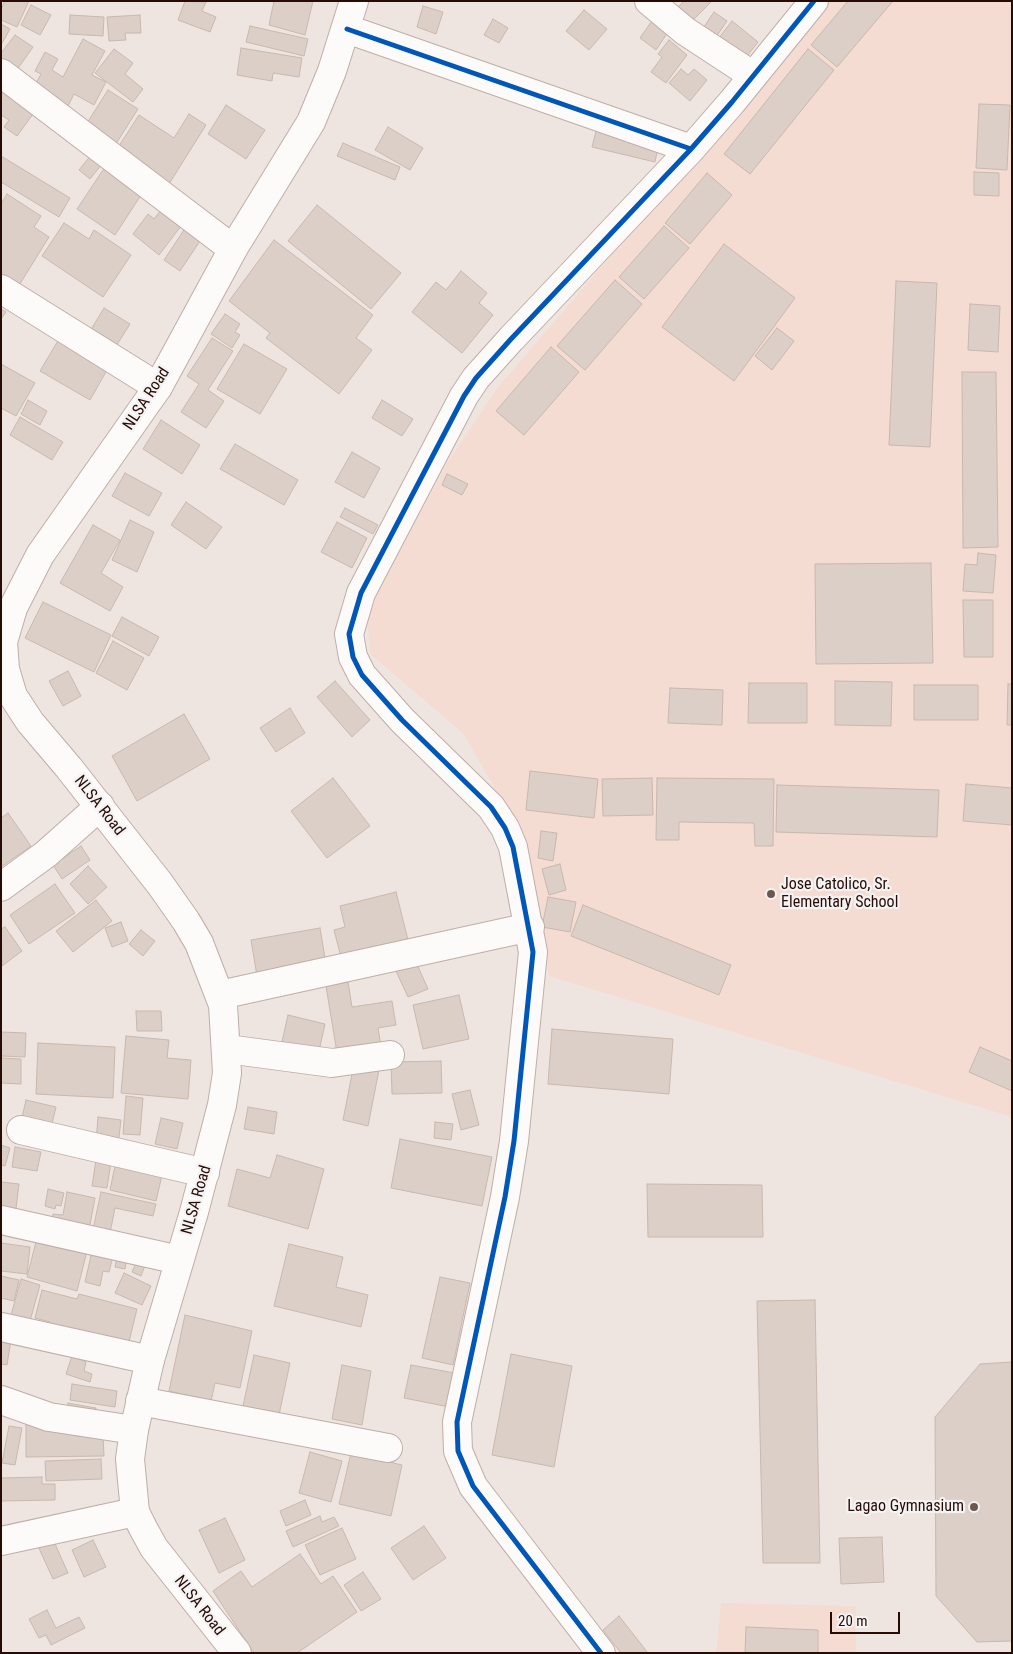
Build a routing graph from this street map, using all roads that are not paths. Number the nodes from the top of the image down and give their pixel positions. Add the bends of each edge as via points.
1 (354, 1) edge
2 (648, 1) edge
3 (814, 1) edge
4 (346, 28) junction
5 (1, 73) edge
6 (752, 75) junction
7 (691, 149) junction
8 (233, 249) junction
9 (1, 289) edge
10 (158, 387) junction
11 (2, 642) edge
12 (7, 699) edge
13 (100, 806) junction
14 (1, 888) edge
15 (530, 927) junction
16 (220, 995) junction
17 (227, 1049) junction
18 (390, 1055) dead end
19 (21, 1130) dead end
20 (205, 1173) junction
21 (1, 1220) edge
22 (179, 1260) junction
23 (1, 1326) edge
24 (150, 1360) junction
25 (1, 1400) edge
26 (140, 1401) junction
27 (134, 1430) junction
28 (388, 1448) dead end
29 (135, 1512) junction
30 (1, 1541) edge
31 (236, 1653) edge
32 (601, 1653) edge

1 - 4 street, NLSA Road
2 - 6 street via 685,31
3 - 6 street
4 - 7 street
4 - 8 street, NLSA Road via 311,122
5 - 8 street
6 - 7 street
7 - 15 street via 511,339 464,396 361,593 348,634 353,657 362,675 402,720 491,807 505,828 513,847
8 - 10 street, NLSA Road
9 - 10 street
10 - 11 street, NLSA Road via 40,555 13,608
11 - 12 street, NLSA Road
12 - 13 street, NLSA Road
13 - 14 street via 46,854
13 - 16 street, NLSA Road via 186,921 199,943
15 - 16 street
15 - 32 street via 533,952 514,1141 458,1422 458,1451 473,1486
16 - 17 street, NLSA Road
17 - 18 street via 332,1063
17 - 20 street, NLSA Road via 222,1105
19 - 20 street
20 - 22 street, NLSA Road
21 - 22 street
22 - 24 street, NLSA Road
23 - 24 street
24 - 26 street, NLSA Road
25 - 27 street via 49,1417
26 - 27 street, NLSA Road
26 - 28 street
27 - 29 street, NLSA Road via 130,1459
29 - 30 street
29 - 31 street, NLSA Road via 154,1548

